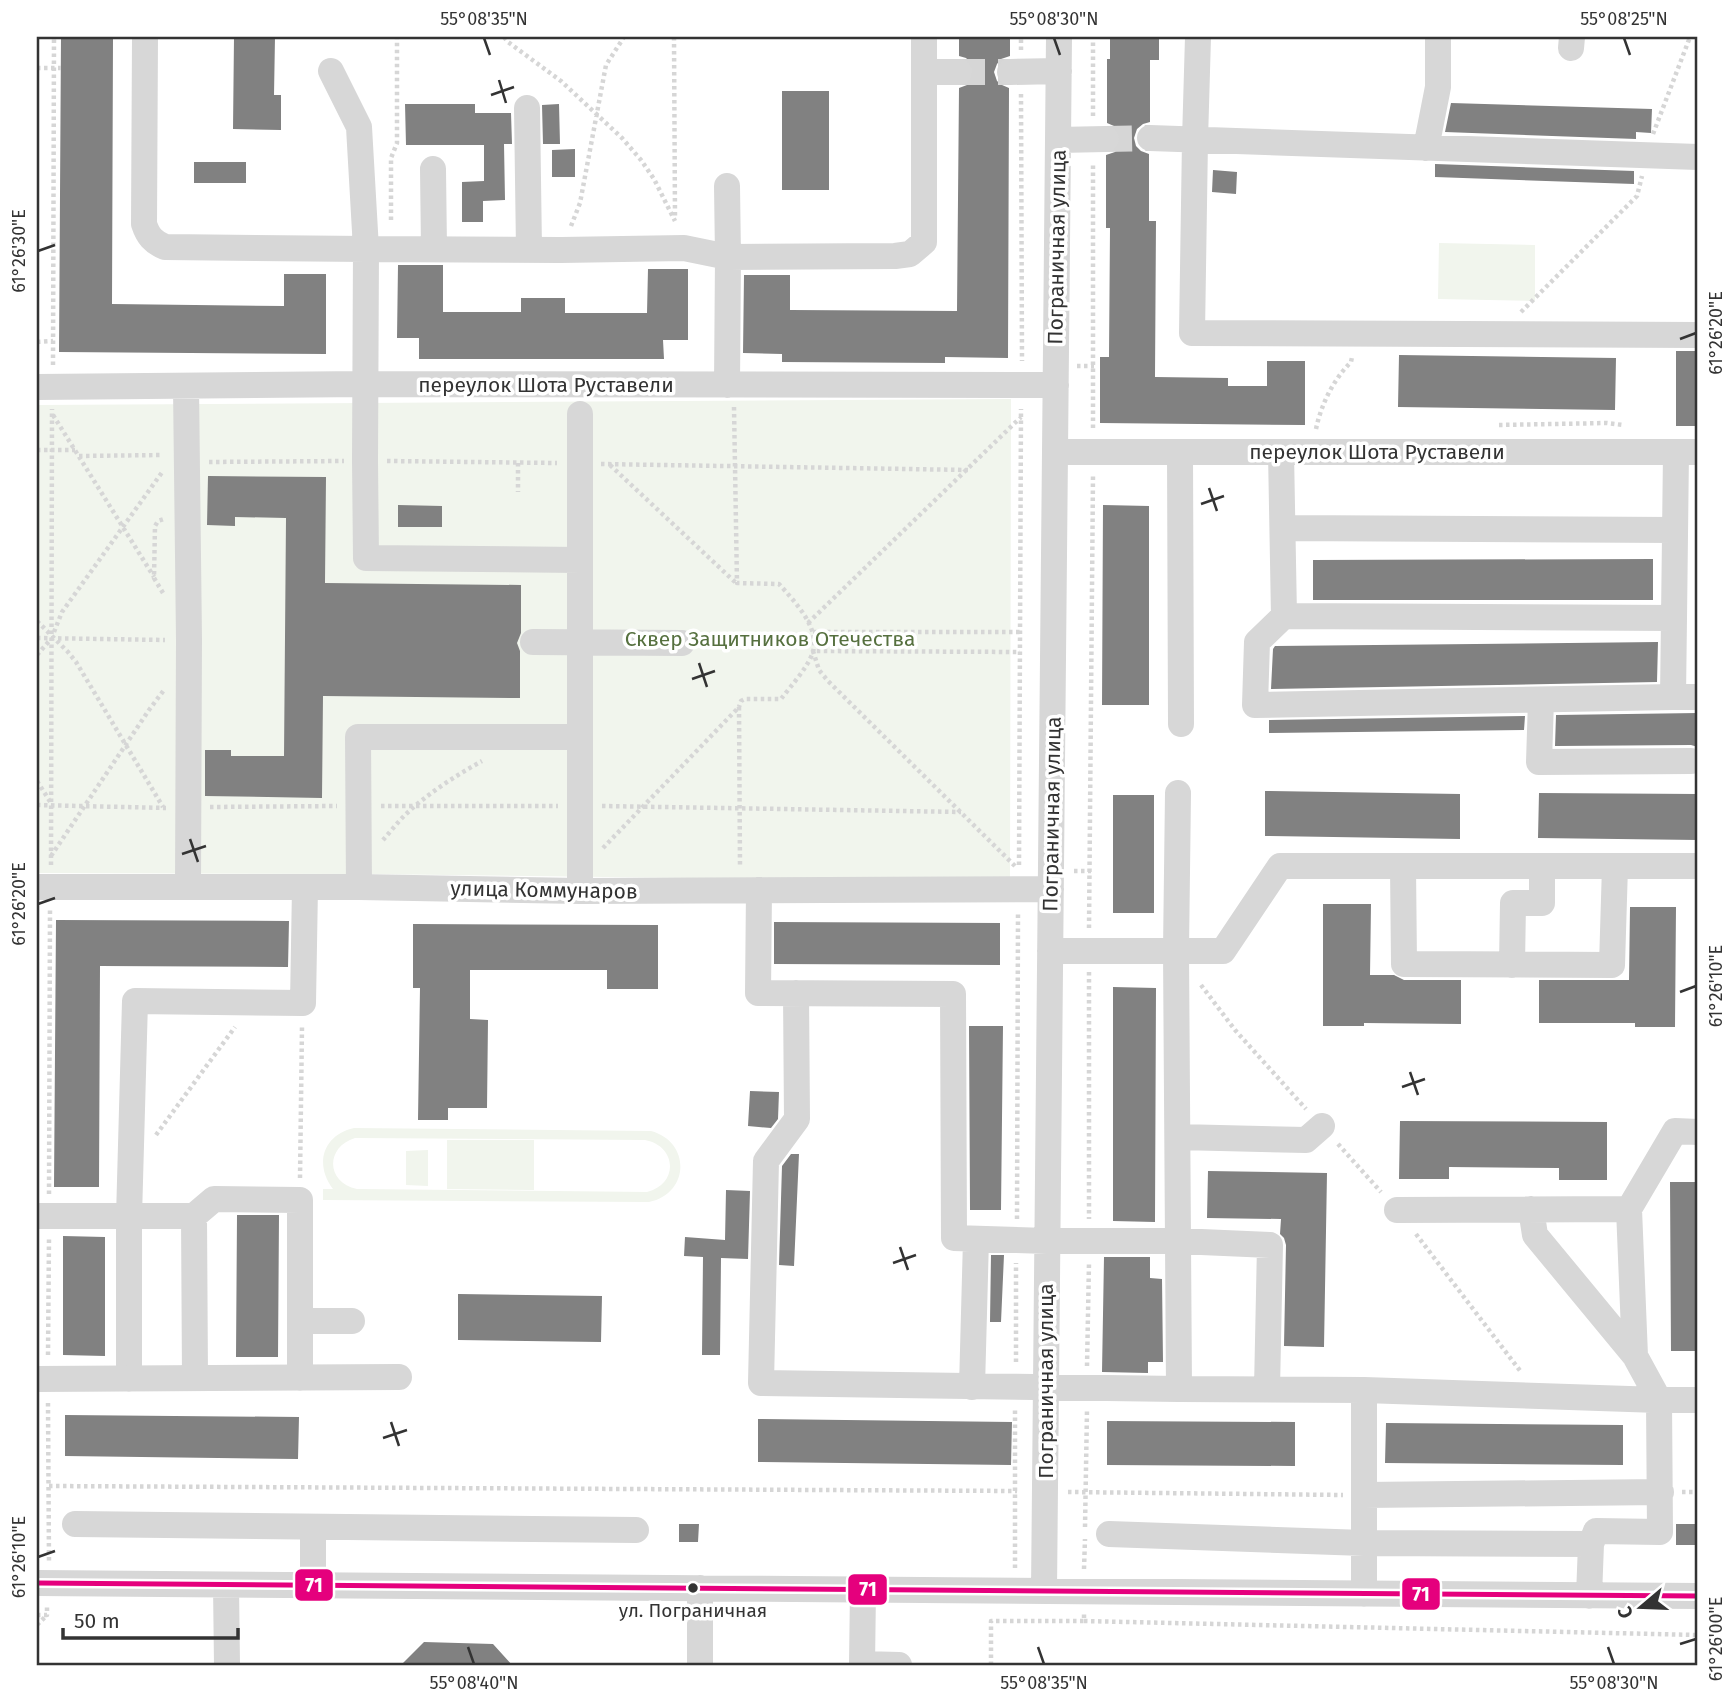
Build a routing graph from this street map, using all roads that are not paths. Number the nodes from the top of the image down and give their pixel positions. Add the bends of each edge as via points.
1 (145, 37) edge
2 (925, 37) edge
3 (1059, 37) edge
4 (1198, 37) edge
5 (1438, 37) edge
6 (331, 71) dead end
7 (1015, 71) tunnel mouth
8 (1059, 71) junction
9 (925, 72) junction
10 (959, 72) tunnel mouth
11 (527, 108) dead end
12 (1150, 138) tunnel mouth
13 (1058, 140) junction
14 (1100, 140) tunnel mouth
15 (1195, 140) junction
16 (1426, 148) junction
17 (1698, 157) edge
18 (433, 169) dead end
19 (727, 186) dead end
20 (378, 249) junction
21 (434, 249) junction
22 (529, 250) junction
23 (727, 257) junction
24 (1698, 335) edge
25 (365, 384) junction
26 (1056, 385) junction
27 (186, 387) junction
28 (45, 394) edge
29 (731, 396) junction
30 (580, 414) dead end
31 (1180, 452) junction
32 (1281, 452) junction
33 (1687, 452) edge
34 (1055, 453) junction
35 (1283, 528) junction
36 (1675, 530) junction
37 (580, 560) junction
38 (1284, 616) junction
39 (1674, 618) junction
40 (533, 642) dead end
41 (580, 642) junction
42 (681, 643) dead end
43 (1686, 697) edge
44 (1541, 700) junction
45 (1181, 724) dead end
46 (580, 737) junction
47 (1691, 761) dead end
48 (1178, 793) dead end
49 (1404, 866) junction
50 (1542, 866) junction
51 (1615, 866) junction
52 (1698, 866) edge
53 (749, 883) junction
54 (188, 886) junction
55 (43, 887) edge
56 (305, 887) junction
57 (359, 887) junction
58 (1051, 889) junction
59 (580, 891) junction
60 (1176, 950) junction
61 (1050, 951) junction
62 (1513, 965) junction
63 (796, 993) junction
64 (1321, 1126) road end
65 (1698, 1132) edge
66 (1178, 1137) junction
67 (1531, 1209) junction
68 (1629, 1209) junction
69 (1397, 1210) road end
70 (43, 1216) edge
71 (194, 1216) junction
72 (129, 1217) junction
73 (976, 1239) junction
74 (1047, 1241) junction
75 (1178, 1241) junction
76 (301, 1321) junction
77 (352, 1321) dead end
78 (1635, 1356) junction
79 (399, 1377) dead end
80 (195, 1378) junction
81 (300, 1378) junction
82 (43, 1379) edge
83 (129, 1379) junction
84 (972, 1387) junction
85 (1046, 1388) junction
86 (1179, 1389) junction
87 (1267, 1389) junction
88 (1363, 1390) junction
89 (1660, 1400) junction
90 (1698, 1400) edge
91 (1661, 1492) junction
92 (1364, 1495) junction
93 (75, 1524) dead end
94 (313, 1527) junction
95 (636, 1530) dead end
96 (1109, 1534) dead end
97 (1364, 1543) junction
98 (1591, 1544) junction
99 (43, 1583) edge
100 (226, 1585) junction
101 (313, 1586) junction
102 (700, 1588) junction
103 (863, 1590) junction
104 (1044, 1591) junction
105 (1363, 1594) junction
106 (1589, 1595) junction
107 (1698, 1596) edge
108 (227, 1665) edge
109 (700, 1665) edge
110 (862, 1665) edge
111 (899, 1665) edge

1 - 20 street via 144,224 155,243 165,247
2 - 9 street
3 - 8 street, Пограничная улица
4 - 15 street
5 - 16 street via 1438,88
6 - 20 street via 359,127
7 - 8 street
8 - 13 street, Пограничная улица
9 - 10 street
9 - 23 street via 923,242 910,254 895,256
11 - 22 street via 541,194
12 - 15 street
13 - 14 street
13 - 26 street, Пограничная улица
15 - 16 street
15 - 24 street via 1192,334
16 - 17 street
18 - 21 street
19 - 23 street
20 - 21 street
20 - 25 street
21 - 22 street
22 - 23 street via 684,248
23 - 29 street
25 - 27 street, переулок Шота Руставели
25 - 29 street, переулок Шота Руставели
25 - 37 street via 366,558
26 - 29 street, переулок Шота Руставели
26 - 34 street, Пограничная улица
27 - 28 street, переулок Шота Руставели
27 - 54 street via 176,460 174,812
30 - 37 street
31 - 32 street, переулок Шота Руставели
31 - 34 street, переулок Шота Руставели
31 - 45 street
32 - 33 street, переулок Шота Руставели
32 - 35 street
33 - 36 street
34 - 58 street, Пограничная улица
35 - 36 street
35 - 38 street
36 - 39 street
37 - 41 street
38 - 39 street
38 - 44 street via 1256,642 1255,705
39 - 43 street
40 - 41 street
41 - 42 street
41 - 46 street
43 - 44 street
44 - 47 street via 1539,762
46 - 57 street via 358,737
46 - 59 street
48 - 60 street
49 - 50 street
49 - 60 street via 1280,866 1223,951
49 - 62 street via 1404,964
50 - 51 street
50 - 62 street via 1542,903 1513,903
51 - 52 street
51 - 62 street via 1612,965
53 - 58 street, улица Коммунаров
53 - 59 street, улица Коммунаров
53 - 63 street via 758,993
54 - 55 street, улица Коммунаров
54 - 56 street, улица Коммунаров
56 - 57 street, улица Коммунаров
56 - 72 street via 303,1003 135,1001
57 - 59 street, улица Коммунаров
58 - 61 street, Пограничная улица
60 - 61 street
60 - 66 street
61 - 74 street, Пограничная улица
63 - 73 street via 953,994 954,1238
63 - 84 street via 797,1119 766,1161 761,1383
64 - 66 street via 1306,1140
65 - 68 street via 1675,1131
66 - 75 street
67 - 68 street
67 - 69 street
67 - 78 street via 1535,1235
68 - 78 street
70 - 72 street
71 - 72 street
71 - 76 street via 214,1199 300,1200
71 - 80 street
72 - 83 street
73 - 74 street
73 - 84 street
74 - 75 street
74 - 85 street, Пограничная улица
75 - 86 street
75 - 87 street via 1270,1245
76 - 77 street
76 - 81 street
78 - 89 street
79 - 81 street
80 - 81 street
80 - 83 street
82 - 83 street
84 - 85 street
85 - 86 street
85 - 104 street, Пограничная улица
86 - 87 street
87 - 88 street
88 - 89 street
88 - 92 street
89 - 90 street
89 - 91 street
91 - 92 street
91 - 98 street via 1660,1532 1596,1531
92 - 97 street
93 - 94 street
94 - 95 street
94 - 101 street
96 - 97 street
97 - 98 street
97 - 105 street
98 - 106 street
99 - 100 street
100 - 101 street
100 - 108 street
101 - 102 street
102 - 103 street
102 - 109 street
103 - 104 street
103 - 110 street
104 - 105 street
105 - 106 street
106 - 107 street
110 - 111 street

